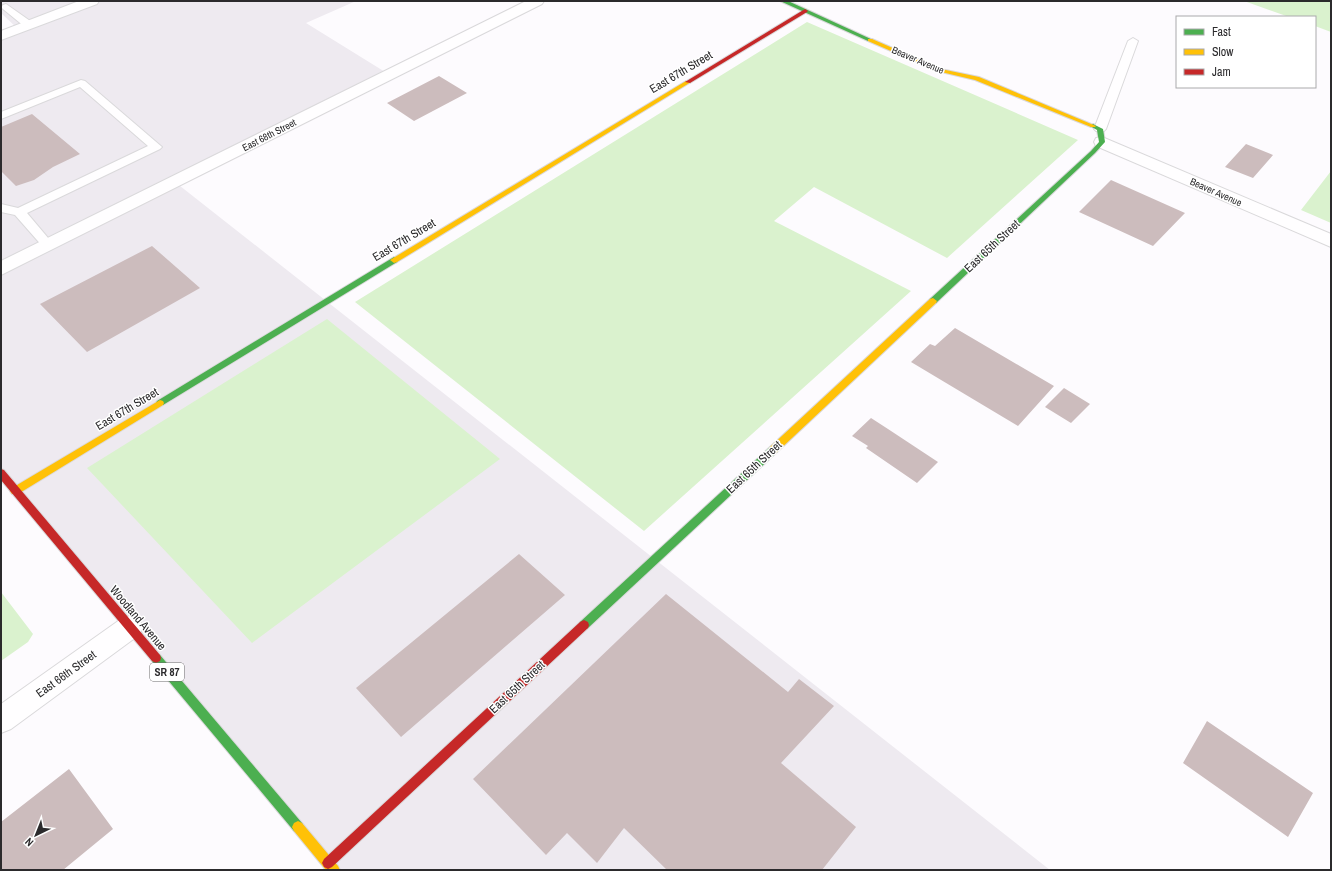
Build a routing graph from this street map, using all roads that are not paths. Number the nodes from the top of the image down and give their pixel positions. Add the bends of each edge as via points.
1 (92, 1) edge
2 (537, 1) edge
3 (783, 1) edge
4 (6, 7) dead end
5 (805, 11) junction
6 (29, 25) junction
7 (1, 36) edge
8 (1132, 41) dead end
9 (1, 116) edge
10 (1101, 136) junction
11 (1, 208) edge
12 (19, 212) junction
13 (1331, 242) edge
14 (48, 245) junction
15 (1, 268) edge
16 (1, 473) edge
17 (15, 491) junction
18 (130, 628) junction
19 (1, 720) edge
20 (331, 867) edge

1 - 6 street
2 - 14 street, East 68th Street
3 - 5 street, Beaver Avenue
4 - 6 lane
5 - 10 street, Beaver Avenue via 939,70 977,78
5 - 17 street, East 67th Street
6 - 7 street
8 - 10 lane, East 65th Street
9 - 12 lane via 81,83 156,147
10 - 13 street, Beaver Avenue
10 - 20 street, East 65th Street via 1093,152
11 - 12 lane
12 - 14 lane
14 - 15 street, East 68th Street
16 - 17 street, Woodland Avenue / SR 87
17 - 18 street, Woodland Avenue / SR 87
18 - 19 street, East 66th Street
18 - 20 street, Woodland Avenue / SR 87

